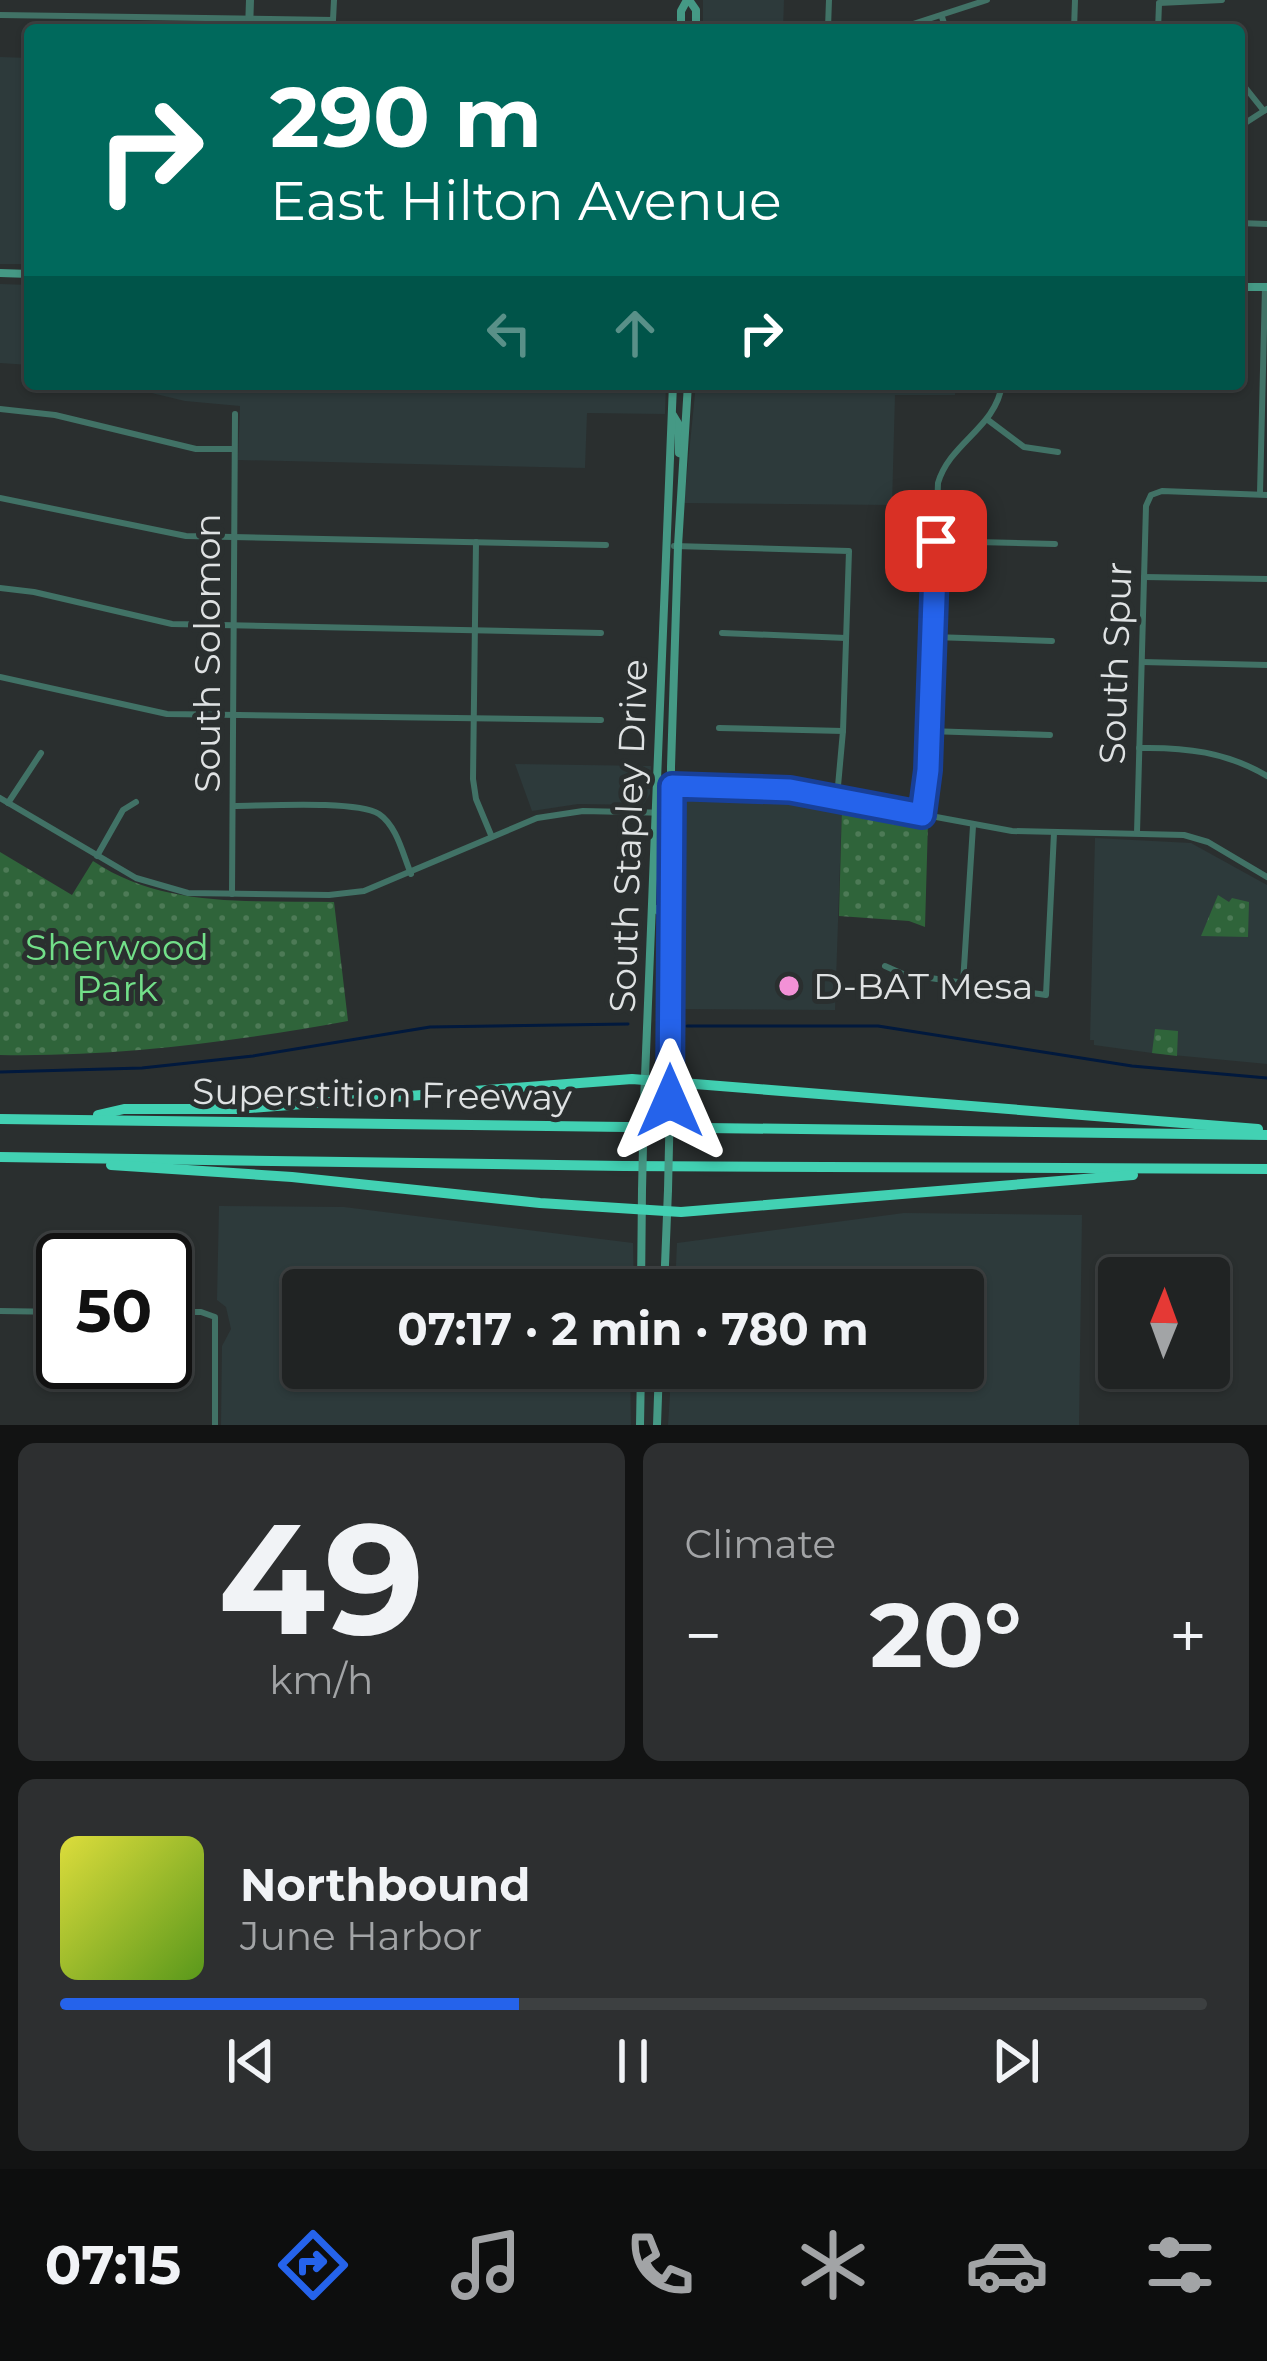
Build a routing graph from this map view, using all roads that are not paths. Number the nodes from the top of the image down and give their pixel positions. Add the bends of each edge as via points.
1 (334, 0) edge
2 (987, 0) edge
3 (1222, 0) edge
4 (1159, 2) edge
5 (0, 15) edge
6 (942, 16) junction
7 (224, 24) edge
8 (266, 24) edge
9 (902, 24) edge
10 (944, 24) edge
11 (1245, 87) edge
12 (1265, 110) edge
13 (1266, 287) edge
14 (673, 390) edge
15 (688, 390) edge
16 (1001, 390) edge
17 (0, 409) edge
18 (1264, 410) edge
19 (235, 414) dead end
20 (672, 414) junction
21 (988, 420) junction
22 (234, 449) junction
23 (1058, 452) dead end
24 (683, 454) junction
25 (1263, 495) edge
26 (0, 498) edge
27 (236, 538) junction
28 (936, 541) junction
29 (476, 542) junction
30 (1055, 544) dead end
31 (607, 545) dead end
32 (665, 546) junction
33 (678, 546) junction
34 (1144, 578) junction
35 (1267, 579) edge
36 (0, 588) edge
37 (235, 627) junction
38 (474, 630) junction
39 (722, 632) dead end
40 (602, 633) dead end
41 (846, 638) junction
42 (933, 638) junction
43 (1052, 641) dead end
44 (1142, 662) junction
45 (1267, 665) edge
46 (0, 676) edge
47 (234, 714) junction
48 (473, 718) junction
49 (601, 720) dead end
50 (719, 728) dead end
51 (843, 731) junction
52 (929, 731) junction
53 (1049, 735) dead end
54 (1139, 748) junction
55 (40, 753) dead end
56 (1267, 776) edge
57 (658, 786) junction
58 (672, 786) junction
59 (837, 797) junction
60 (4, 801) edge
61 (136, 802) dead end
62 (233, 806) junction
63 (658, 812) junction
64 (671, 813) junction
65 (922, 815) junction
66 (973, 826) junction
67 (1054, 832) junction
68 (1137, 833) junction
69 (491, 835) junction
70 (97, 856) junction
71 (656, 860) junction
72 (411, 874) junction
73 (1267, 878) edge
74 (232, 894) junction
75 (654, 908) junction
76 (670, 908) junction
77 (669, 952) junction
78 (885, 966) dead end
79 (963, 983) junction
80 (645, 1079) junction
81 (670, 1080) junction
82 (0, 1119) edge
83 (78, 1120) junction
84 (1267, 1132) edge
85 (0, 1157) edge
86 (1213, 1168) junction
87 (1267, 1169) edge
88 (641, 1210) junction
89 (668, 1212) junction
90 (641, 1269) edge
91 (665, 1269) edge
92 (0, 1311) edge
93 (36, 1312) edge
94 (192, 1312) edge
95 (641, 1389) edge
96 (658, 1389) edge
97 (214, 1425) edge
98 (640, 1425) edge
99 (657, 1425) edge

1 - 8 street via 333,20
2 - 6 street
3 - 4 street
5 - 7 street
6 - 9 street
6 - 10 street
11 - 12 street
13 - 18 street
14 - 20 main road, South Stapley Drive
15 - 24 main road, South Stapley Drive
16 - 21 street
17 - 22 street via 196,449
18 - 25 street
19 - 22 street, South Solomon
20 - 24 main road
20 - 32 main road, South Stapley Drive
21 - 23 street via 1024,448
21 - 28 street via 944,467
22 - 27 street, South Solomon
24 - 33 main road, South Stapley Drive
25 - 34 street, South Spur via 1151,495
26 - 27 street via 186,536
27 - 29 street
27 - 37 street, South Solomon
28 - 30 street
28 - 42 street
29 - 31 street
29 - 38 street
32 - 33 street
32 - 57 main road, South Stapley Drive
33 - 41 street via 849,551
33 - 58 main road, South Stapley Drive
34 - 35 street
34 - 44 street, South Spur
36 - 37 street via 172,624
37 - 38 street
37 - 47 street, South Solomon
38 - 40 street
38 - 48 street
39 - 41 street
41 - 51 street
42 - 43 street
42 - 52 street
44 - 45 street
44 - 54 street, South Spur
46 - 47 street via 167,714
47 - 48 street
47 - 62 street, South Solomon
48 - 49 street
48 - 69 street via 476,799
50 - 51 street
51 - 59 street
52 - 53 street
52 - 65 street
54 - 56 street via 1217,754
54 - 68 street, South Spur
55 - 60 street
57 - 58 street
57 - 63 main road, South Stapley Drive
58 - 59 street
58 - 64 main road, South Stapley Drive
59 - 65 street
60 - 70 street
61 - 70 street
62 - 72 street via 378,814
62 - 74 street, South Solomon
63 - 64 street
63 - 69 street via 560,814
63 - 71 main road, South Stapley Drive
64 - 76 main road, South Stapley Drive
65 - 66 street
66 - 67 street
66 - 79 street
67 - 68 street
67 - 79 street via 1046,995
68 - 73 street via 1208,842
69 - 72 street
70 - 74 street via 174,890
71 - 75 main road, South Stapley Drive
71 - 76 main road
72 - 74 street via 333,895
75 - 77 main road via 663,914
75 - 80 main road, South Stapley Drive
76 - 77 main road, South Stapley Drive
77 - 81 main road, South Stapley Drive
78 - 79 street
80 - 81 highway
80 - 83 highway via 124,1109
80 - 88 main road, South Stapley Drive, bridge
81 - 84 highway
81 - 89 main road, South Stapley Drive, bridge
82 - 83 highway, Superstition Freeway
83 - 84 highway, Superstition Freeway
85 - 86 highway, Superstition Freeway
85 - 88 highway
86 - 87 highway, Superstition Freeway
86 - 89 highway
88 - 89 highway
88 - 90 main road, South Stapley Drive
89 - 91 main road, South Stapley Drive
92 - 93 street
94 - 97 street via 215,1317
95 - 98 main road
96 - 99 main road

